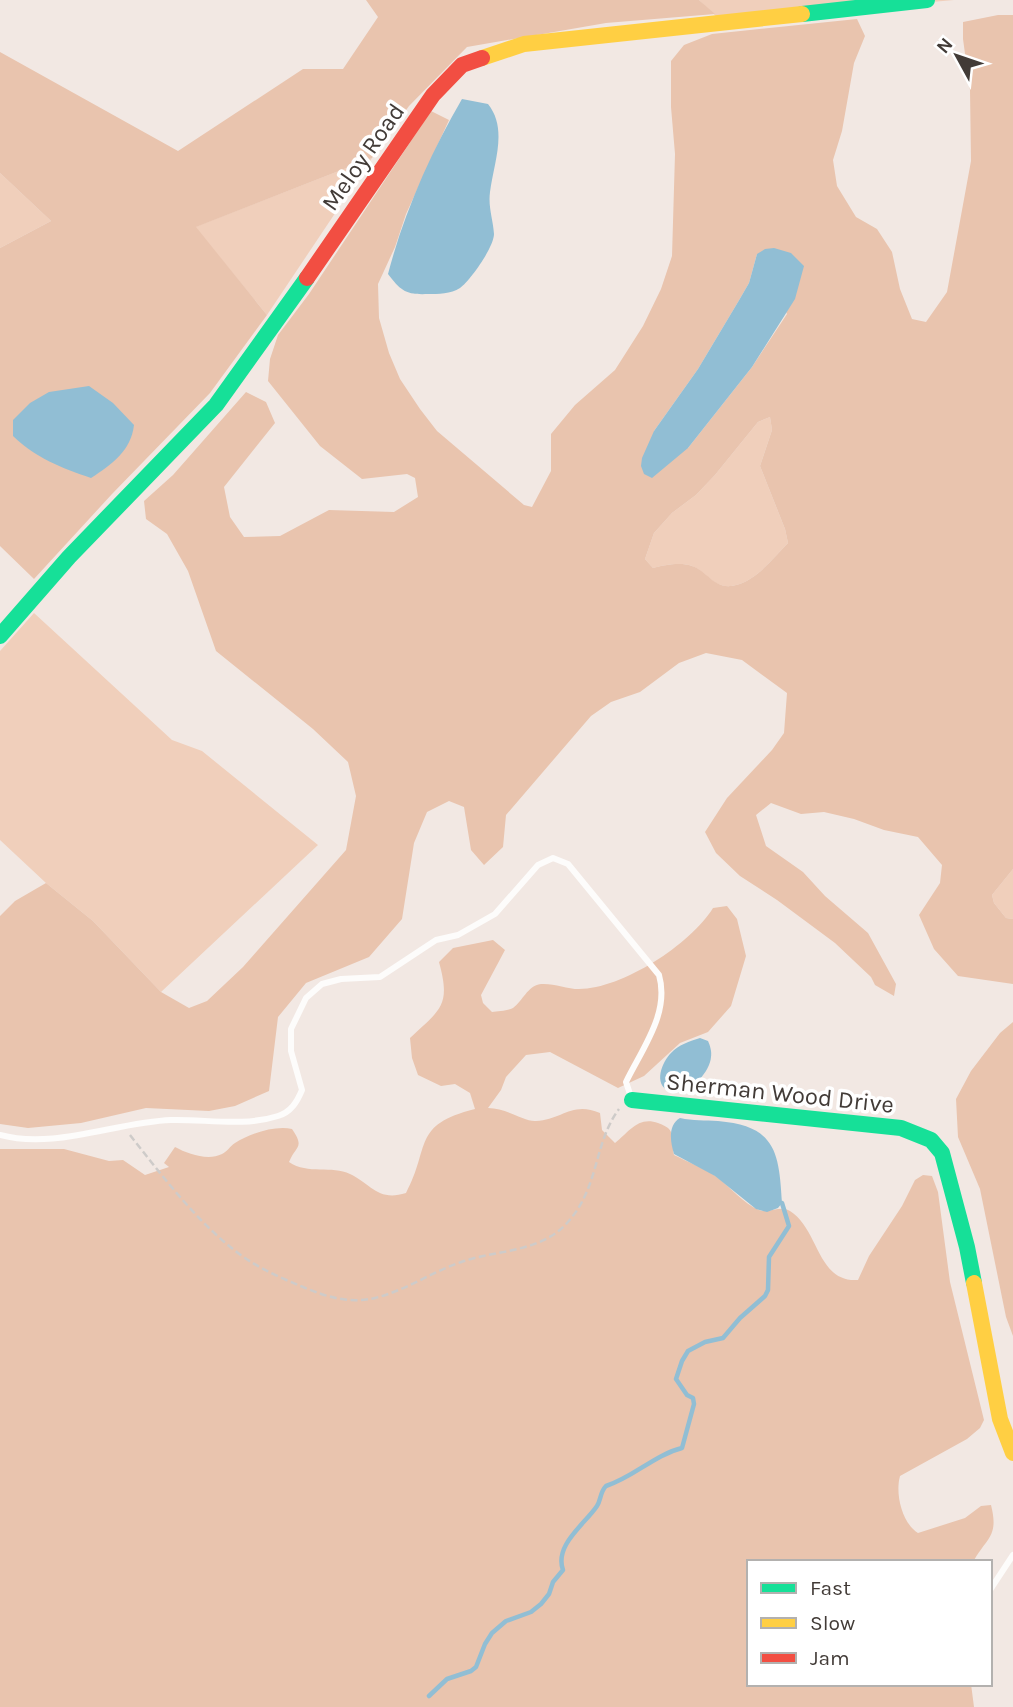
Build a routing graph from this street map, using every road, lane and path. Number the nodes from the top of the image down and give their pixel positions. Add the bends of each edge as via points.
1 (927, 0) edge
2 (0, 636) edge
3 (632, 1100) junction
4 (123, 1127) junction
5 (0, 1135) edge
6 (1013, 1453) edge
7 (1013, 1555) edge
8 (992, 1587) edge

1 - 2 street, Meloy Road via 524,44 462,65 433,95 216,405 69,557
3 - 4 path via 609,1122 585,1201 565,1226 540,1242 478,1256 412,1285 351,1301 288,1281 231,1247 164,1178
3 - 4 lane via 626,1082 661,1011 659,975 568,864 553,858 538,865 495,914 458,935 436,940 380,977 322,984 306,998 291,1028 291,1051 302,1090 295,1105 281,1115 258,1121 168,1120
3 - 6 street, Sherman Wood Drive via 901,1128 931,1140 942,1153 960,1212 1000,1419
4 - 5 lane via 35,1140
7 - 8 lane

